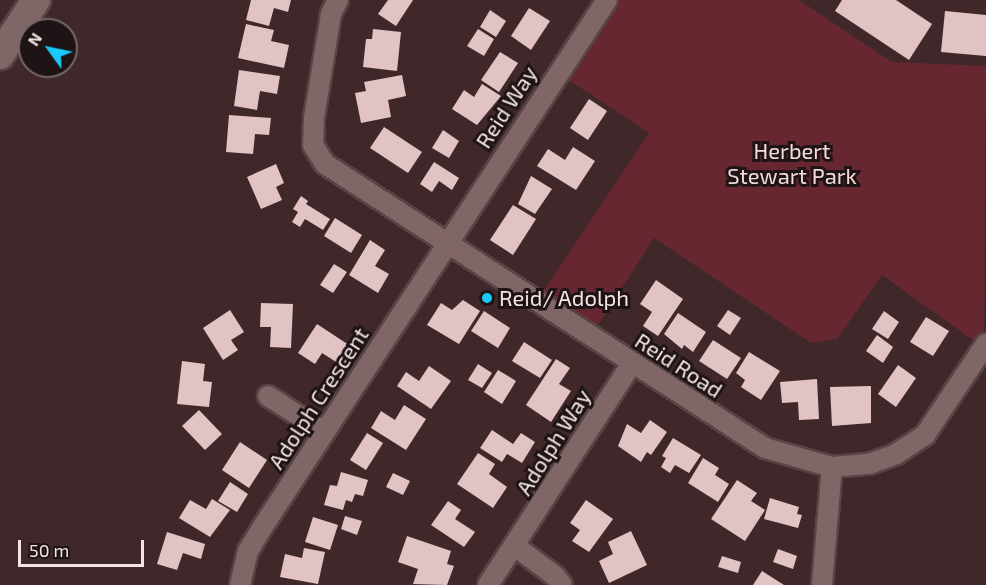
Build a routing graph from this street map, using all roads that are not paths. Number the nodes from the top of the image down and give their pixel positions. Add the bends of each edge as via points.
1 (36, 0) edge
2 (338, 0) edge
3 (607, 0) edge
4 (0, 55) edge
5 (447, 241) junction
6 (986, 345) edge
7 (632, 363) junction
8 (268, 396) dead end
9 (324, 432) junction
10 (832, 467) junction
11 (515, 546) junction
12 (240, 585) edge
13 (488, 585) edge
14 (562, 585) edge
15 (822, 585) edge

1 - 4 main road
2 - 5 street, Reid Road via 331,14 314,118 313,145 317,154 325,164
3 - 5 street, Reid Way
5 - 7 street, Reid Road
5 - 9 street, Adolph Crescent
6 - 10 street, Reid Road via 925,435 896,454 869,464
7 - 10 street, Reid Road via 765,448
7 - 11 street, Adolph Way
8 - 9 street
9 - 12 street, Adolph Crescent via 248,551
10 - 15 street
11 - 13 street, Adolph Way
11 - 14 street

